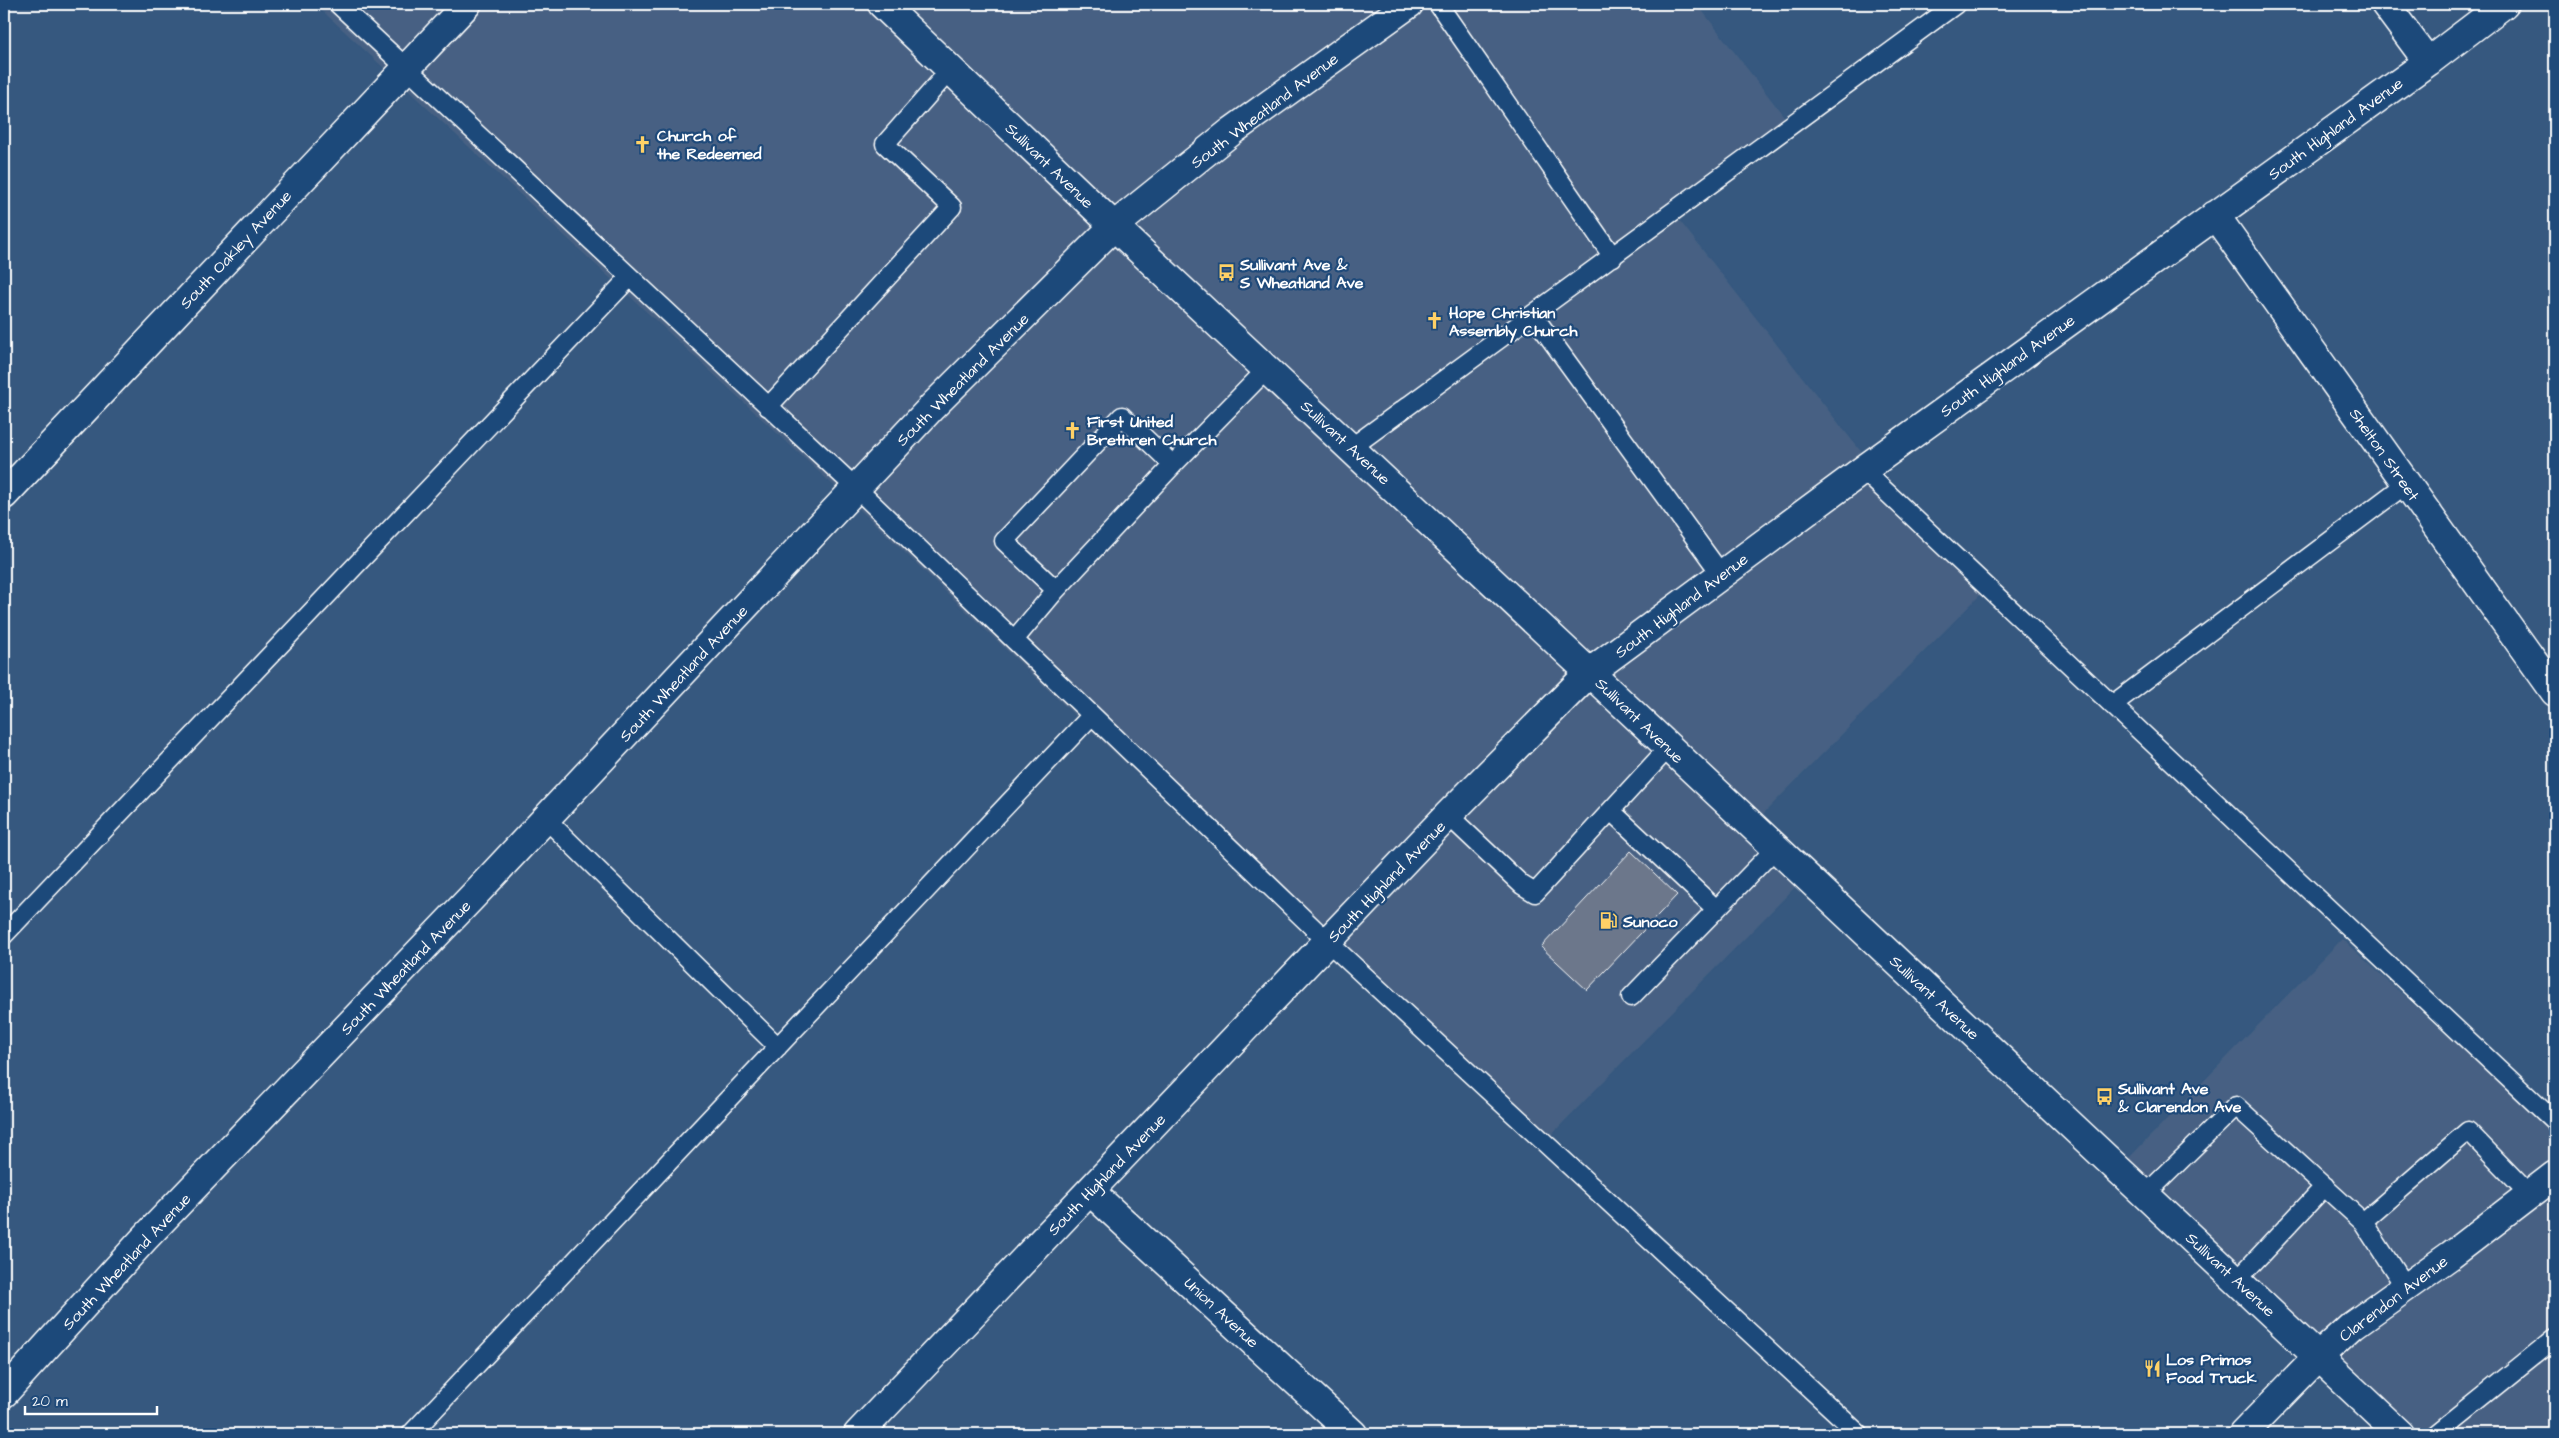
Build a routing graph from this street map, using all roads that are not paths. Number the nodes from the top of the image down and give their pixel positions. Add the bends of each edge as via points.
1 (338, 4) edge
2 (467, 4) edge
3 (882, 4) edge
4 (1409, 4) edge
5 (1438, 4) edge
6 (1956, 4) edge
7 (2385, 4) edge
8 (2504, 4) edge
9 (2428, 62) junction
10 (407, 67) junction
11 (951, 69) junction
12 (2216, 215) junction
13 (1114, 226) junction
14 (1613, 257) junction
15 (630, 277) junction
16 (1533, 315) junction
17 (1268, 368) junction
18 (768, 407) junction
19 (1352, 447) junction
20 (1173, 465) junction
21 (1863, 470) junction
22 (2406, 484) junction
23 (856, 488) junction
24 (4, 495) edge
25 (1722, 574) junction
26 (1056, 590) junction
27 (1014, 640) junction
28 (1590, 672) junction
29 (2555, 692) edge
30 (2112, 705) junction
31 (1092, 715) junction
32 (1669, 747) junction
33 (1611, 811) junction
34 (1448, 815) junction
35 (546, 819) junction
36 (1776, 848) junction
37 (1716, 910) junction
38 (4, 935) edge
39 (1328, 942) junction
40 (1631, 997) dead end
41 (778, 1047) junction
42 (2555, 1122) edge
43 (2555, 1175) edge
44 (2325, 1186) junction
45 (1090, 1191) junction
46 (2146, 1194) junction
47 (2530, 1195) junction
48 (2363, 1222) junction
49 (2237, 1280) junction
50 (2405, 1287) junction
51 (2555, 1338) edge
52 (2318, 1357) junction
53 (4, 1393) edge
54 (411, 1434) edge
55 (858, 1434) edge
56 (1352, 1434) edge
57 (1859, 1434) edge
58 (2243, 1434) edge
59 (2400, 1434) edge
60 (2436, 1434) edge

1 - 10 lane
2 - 10 street, South Oakley Avenue
3 - 11 street, Sullivant Avenue
4 - 13 street, South Wheatland Avenue via 1232,131
5 - 14 lane
6 - 14 lane
7 - 9 street
8 - 9 street, South Highland Avenue
9 - 12 street, South Highland Avenue
10 - 15 lane
10 - 24 street, South Oakley Avenue
11 - 13 street, Sullivant Avenue
11 - 18 lane via 885,144 952,207
12 - 21 street, South Highland Avenue
12 - 22 street, Shelton Street
13 - 17 street, Sullivant Avenue
13 - 23 street, South Wheatland Avenue via 932,407
14 - 16 lane
15 - 18 lane
15 - 38 lane
16 - 19 lane
16 - 25 lane
17 - 19 street, Sullivant Avenue
17 - 20 lane
18 - 23 lane
19 - 28 street, Sullivant Avenue
20 - 26 lane
20 - 26 lane via 1122,416 1024,520 1004,542
21 - 25 street, South Highland Avenue
21 - 30 lane
22 - 29 street, Shelton Street
22 - 30 lane
23 - 27 lane
23 - 35 street, South Wheatland Avenue
25 - 28 street, South Highland Avenue
26 - 27 lane
27 - 31 lane
28 - 32 street, Sullivant Avenue
28 - 34 street, South Highland Avenue
30 - 42 lane
31 - 39 lane
31 - 41 lane
32 - 33 lane
32 - 36 street, Sullivant Avenue
33 - 34 lane via 1535,893 1522,885
33 - 37 lane
34 - 39 street, South Highland Avenue
35 - 41 lane
35 - 53 street, South Wheatland Avenue via 144,1240
36 - 37 lane
36 - 46 street, Sullivant Avenue
37 - 40 lane
39 - 45 street, South Highland Avenue
39 - 57 lane
41 - 54 lane
43 - 47 street, Clarendon Avenue
44 - 46 lane via 2236,1106
44 - 48 lane
44 - 49 lane
45 - 55 street, South Highland Avenue
45 - 56 street, Union Avenue
46 - 49 street, Sullivant Avenue
47 - 48 lane via 2468,1131
47 - 50 street, Clarendon Avenue
48 - 50 lane
49 - 52 street, Sullivant Avenue
50 - 52 street, Clarendon Avenue
51 - 60 lane
52 - 58 street, Clarendon Avenue
52 - 59 street, Sullivant Avenue

